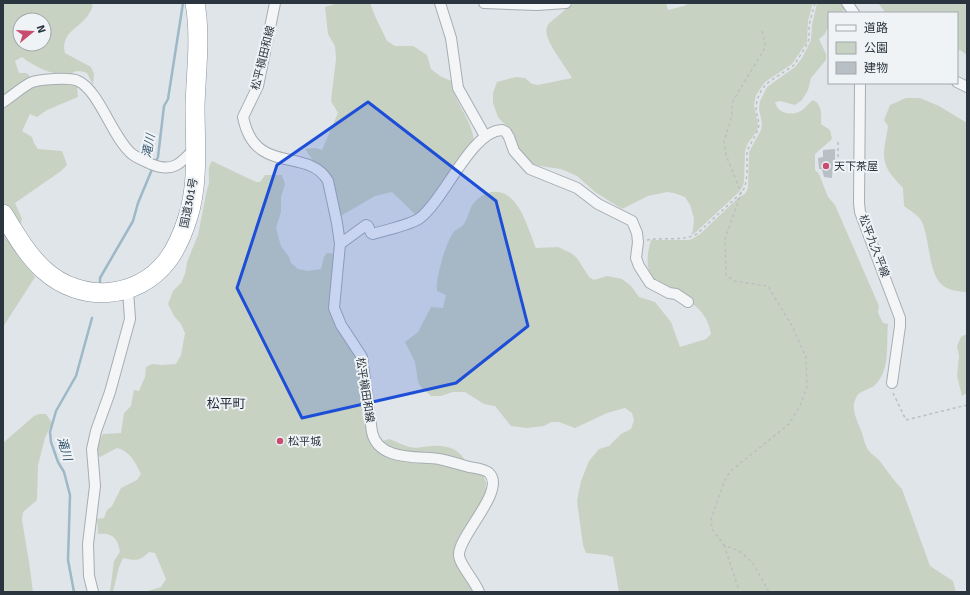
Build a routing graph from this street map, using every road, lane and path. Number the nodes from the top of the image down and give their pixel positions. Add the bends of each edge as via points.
1 (195, 3) edge
2 (275, 3) edge
3 (440, 3) edge
4 (484, 3) edge
5 (566, 3) edge
6 (815, 3) edge
7 (847, 3) edge
8 (853, 12) edge
9 (762, 31) dead end
10 (958, 82) edge
11 (860, 84) edge
12 (967, 87) edge
13 (3, 102) edge
14 (485, 136) junction
15 (838, 142) dead end
16 (196, 147) junction
17 (859, 169) junction
18 (741, 193) junction
19 (3, 214) edge
20 (638, 242) junction
21 (340, 244) junction
22 (128, 290) junction
23 (688, 302) dead end
24 (892, 386) joint
25 (967, 405) edge
26 (724, 545) junction
27 (93, 592) edge
28 (479, 592) edge
29 (738, 592) edge
30 (769, 592) edge

1 - 16 highway, 国道301号
2 - 21 street, 松平槇田和線 via 258,86 243,117 244,125 256,146 262,151 271,156 307,165 325,175
3 - 14 street via 451,38 458,88
4 - 5 street
6 - 18 path via 805,48 794,65 766,84 757,100 758,130 747,151 746,181
7 - 8 street
9 - 18 path via 765,48 733,101 731,120 724,141 726,155
10 - 12 street
11 - 17 street, 松平九久平線
13 - 16 street via 32,82 62,78 77,80 87,87 132,154 165,169 177,165
14 - 20 street via 499,130 506,132 514,151 530,168 577,188 598,204 632,221
14 - 21 street via 475,145 444,190 415,222 373,234 366,225
15 - 17 path via 838,168
16 - 22 highway, 国道301号 via 189,216 183,233 166,262 151,277
17 - 24 street, 松平九久平線 via 860,212 900,318
18 - 20 path via 692,237 657,238
18 - 26 path via 725,239 726,274 734,281 768,286 792,326 806,357 807,387 800,406 789,424 726,477 711,519 712,529
19 - 22 highway, 国道301号 via 34,260 53,277 72,288 89,292 110,293
20 - 23 street via 636,258 650,283
21 - 28 street, 松平槇田和線 via 334,308 341,325 362,357 372,432 376,442 396,455 441,460 482,470 491,476 493,483 487,502 465,537 459,553 461,562
22 - 27 street via 130,319 92,448 95,486 88,544 89,576
24 - 25 path via 906,420
26 - 29 path
26 - 30 path via 741,552 754,563

